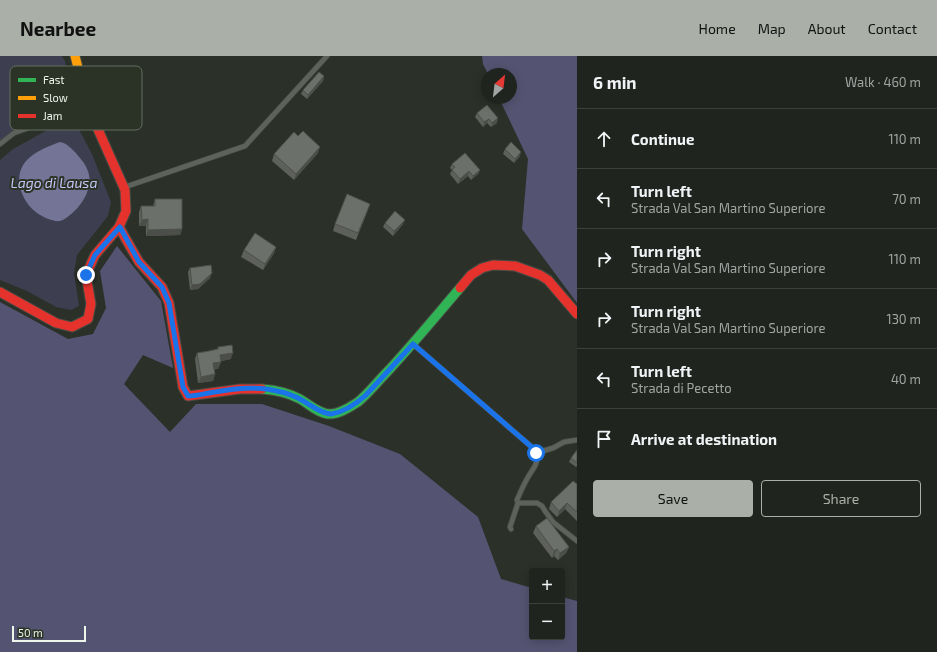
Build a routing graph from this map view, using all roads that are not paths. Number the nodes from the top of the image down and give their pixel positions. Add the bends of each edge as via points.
1 (75, 56) edge
2 (328, 56) edge
3 (78, 66) edge
4 (22, 130) edge
5 (99, 130) edge
6 (0, 144) edge
7 (124, 187) junction
8 (120, 227) junction
9 (0, 292) edge
10 (577, 314) edge
11 (413, 344) junction
12 (577, 440) edge
13 (536, 453) junction
14 (518, 503) junction
15 (510, 529) dead end
16 (577, 541) edge

1 - 3 street
2 - 7 lane via 245,146
4 - 6 lane
5 - 7 street
7 - 8 street via 126,210
8 - 9 street via 95,255 86,275 91,304 88,319 72,328 56,323
8 - 11 street via 139,262 162,287 169,303 183,387 188,396 235,388 270,389 299,398 330,414 348,409 362,399
10 - 11 street via 548,280 515,266 493,265 471,275
11 - 13 lane
12 - 13 lane via 564,442
13 - 14 lane via 534,470 521,491
14 - 15 lane
14 - 16 lane via 532,502 542,506 553,522

